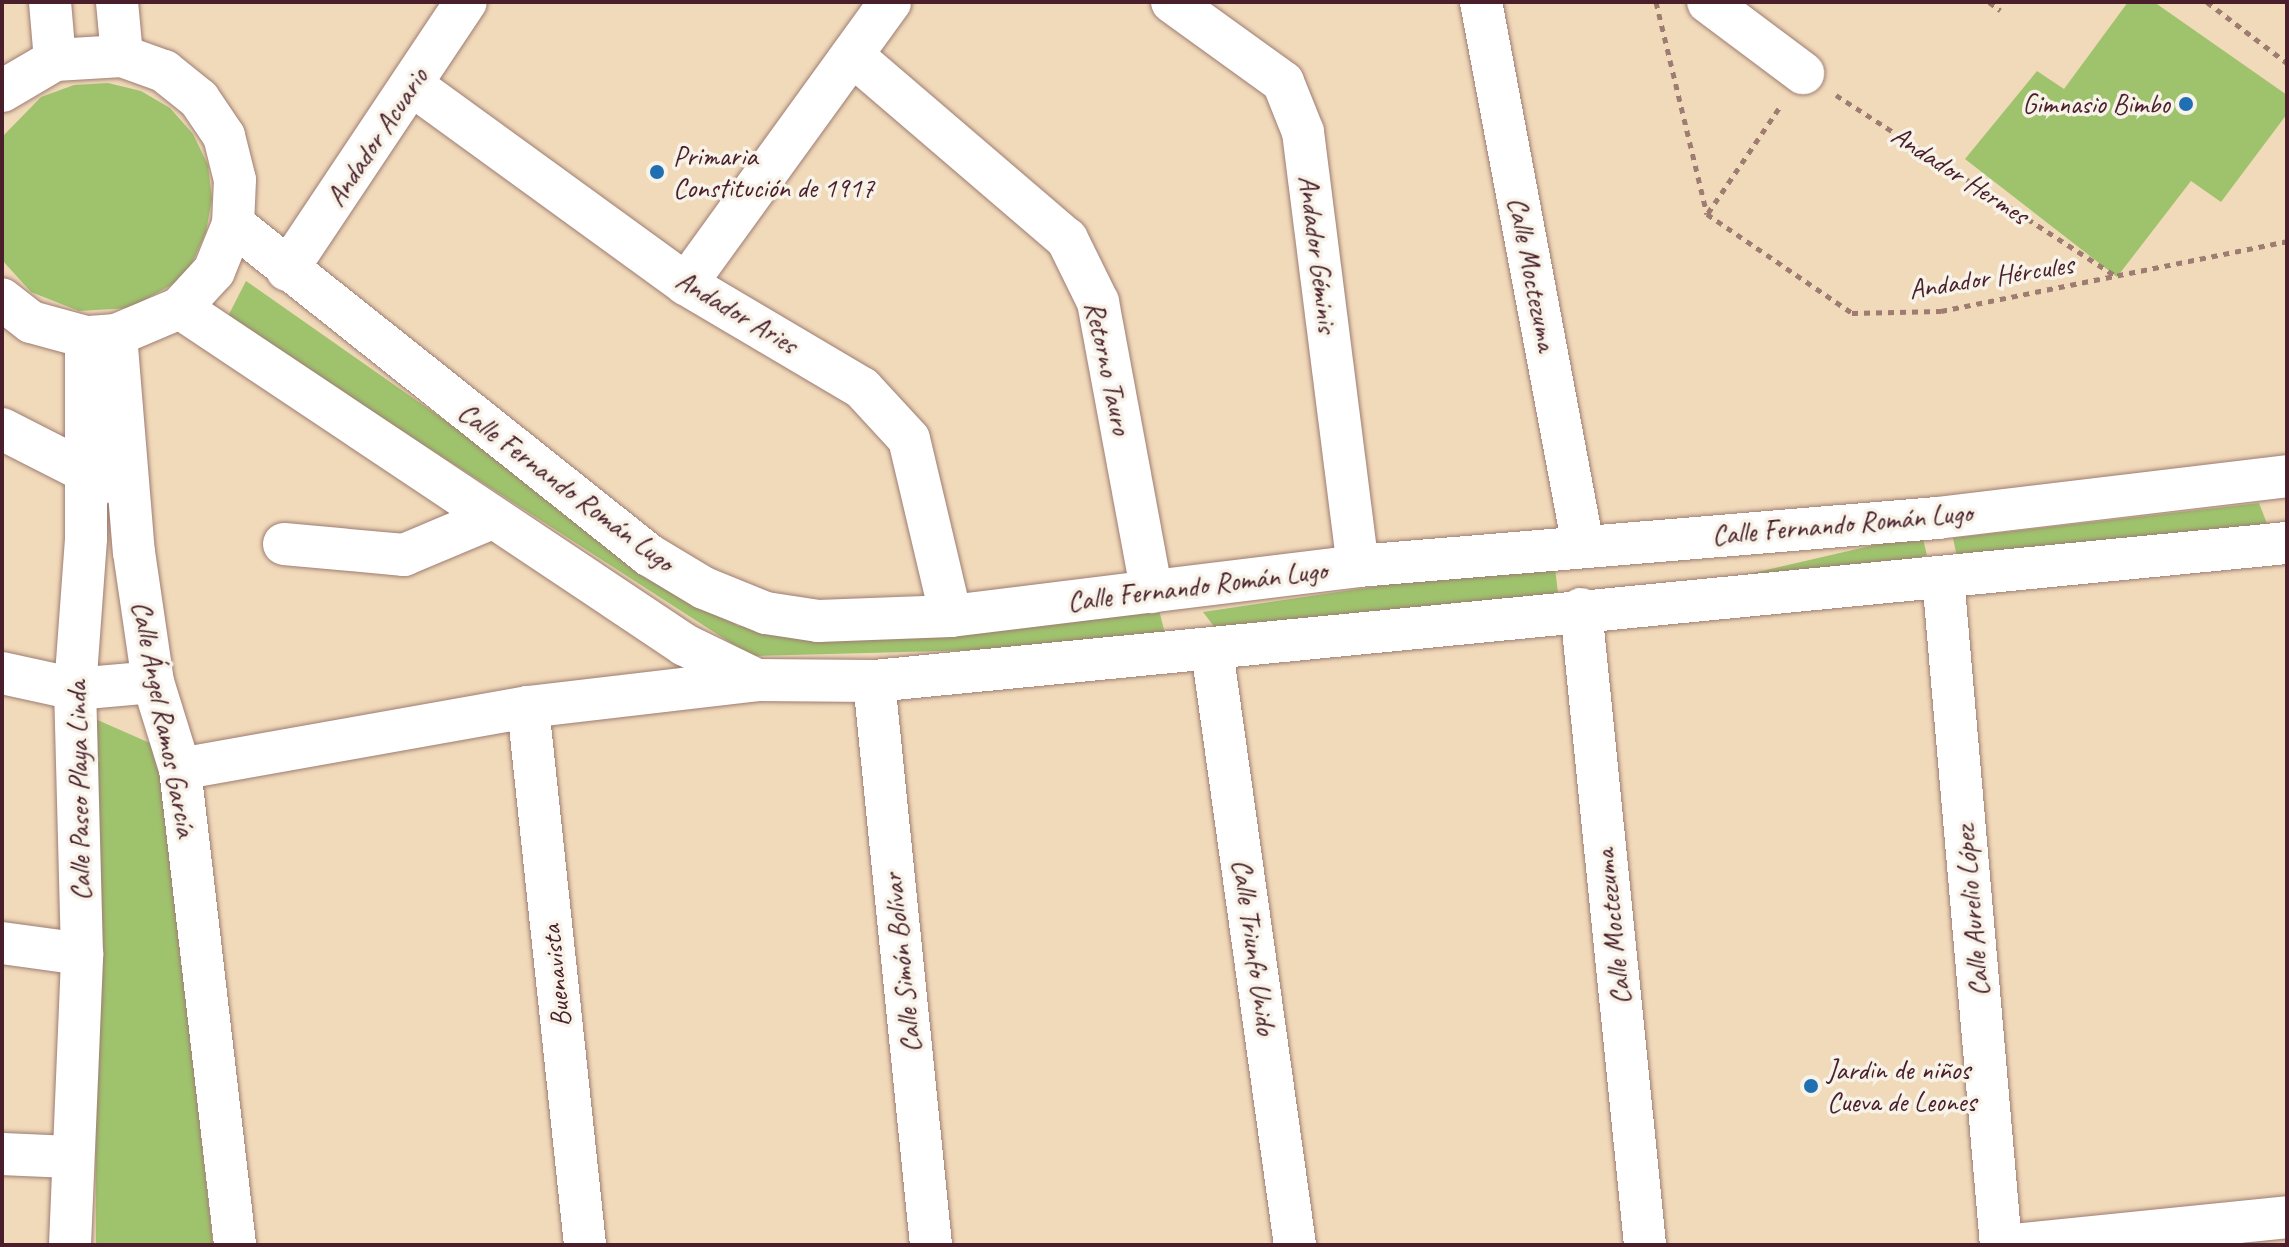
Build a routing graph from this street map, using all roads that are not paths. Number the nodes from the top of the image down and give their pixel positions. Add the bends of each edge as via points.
1 (50, 2) edge
2 (117, 2) edge
3 (466, 2) edge
4 (890, 2) edge
5 (1172, 2) edge
6 (1481, 2) edge
7 (1708, 2) edge
8 (852, 55) junction
9 (122, 56) junction
10 (55, 60) junction
11 (1803, 73) road end
12 (4, 85) edge
13 (412, 85) junction
14 (233, 224) junction
15 (287, 270) junction
16 (686, 284) junction
17 (2, 299) edge
18 (180, 308) junction
19 (101, 336) junction
20 (2, 429) edge
21 (85, 475) junction
22 (2287, 476) edge
23 (126, 489) junction
24 (492, 518) junction
25 (2287, 543) edge
26 (284, 544) dead end
27 (1583, 546) junction
28 (1358, 566) junction
29 (1943, 577) junction
30 (1152, 592) junction
31 (1581, 609) junction
32 (951, 616) junction
33 (1212, 650) junction
34 (2, 673) edge
35 (757, 680) junction
36 (874, 681) junction
37 (153, 682) junction
38 (75, 689) junction
39 (528, 707) junction
40 (180, 769) junction
41 (2, 943) edge
42 (82, 954) junction
43 (2, 1154) edge
44 (72, 1157) junction
45 (2287, 1217) edge
46 (70, 1245) edge
47 (235, 1245) edge
48 (585, 1245) edge
49 (931, 1245) edge
50 (1295, 1245) edge
51 (1645, 1245) edge
52 (2001, 1245) edge
53 (2013, 1245) edge

1 - 10 street
2 - 9 street
3 - 13 street, Andador Acuario
4 - 8 street
5 - 28 street, Andador Géminis via 1283,82 1303,132
6 - 27 street, Calle Moctezuma
7 - 11 street
8 - 16 street
8 - 30 street, Retorno Tauro via 1067,239 1098,302
9 - 10 street
9 - 14 street via 164,71 199,99 224,136 235,180
10 - 12 street
13 - 15 street, Andador Acuario
13 - 16 street, Andador Aries
14 - 15 street, Calle Fernando Román Lugo
14 - 18 street via 214,271
15 - 32 street, Calle Fernando Román Lugo via 649,555 704,588 766,613 818,621
16 - 32 street, Andador Aries via 862,388 909,439
17 - 19 street via 31,322
18 - 19 street
18 - 24 street, Calle Fernando Román Lugo
19 - 21 street, Calle Paseo Playa Linda
19 - 23 street, Calle Ángel Ramos García
20 - 21 street
21 - 23 street
21 - 38 street, Calle Paseo Playa Linda
22 - 27 street, Calle Fernando Román Lugo via 1937,518
23 - 37 street, Calle Ángel Ramos García
24 - 26 street via 404,555
24 - 35 street, Calle Fernando Román Lugo via 685,645
25 - 29 street, Calle Fernando Román Lugo
27 - 28 street, Calle Fernando Román Lugo
28 - 30 street, Calle Fernando Román Lugo
29 - 31 street, Calle Fernando Román Lugo
29 - 52 street, Calle Aurelio López
30 - 32 street, Calle Fernando Román Lugo
31 - 33 street, Calle Fernando Román Lugo
31 - 51 street, Calle Moctezuma
33 - 36 street, Calle Fernando Román Lugo
33 - 50 street, Calle Triunfo Unido
34 - 38 street
35 - 36 street, Calle Fernando Román Lugo
35 - 39 street, Calle Fernando Román Lugo
36 - 49 street, Calle Simón Bolívar
37 - 38 street
37 - 40 street, Calle Ángel Ramos García
38 - 42 street, Calle Paseo Playa Linda
39 - 40 street, Calle Fernando Román Lugo
39 - 48 street, Buenavista
40 - 47 street, Calle Ángel Ramos García
41 - 42 street
42 - 44 street, Calle Paseo Playa Linda
43 - 44 street
44 - 46 street, Calle Paseo Playa Linda
45 - 53 street

